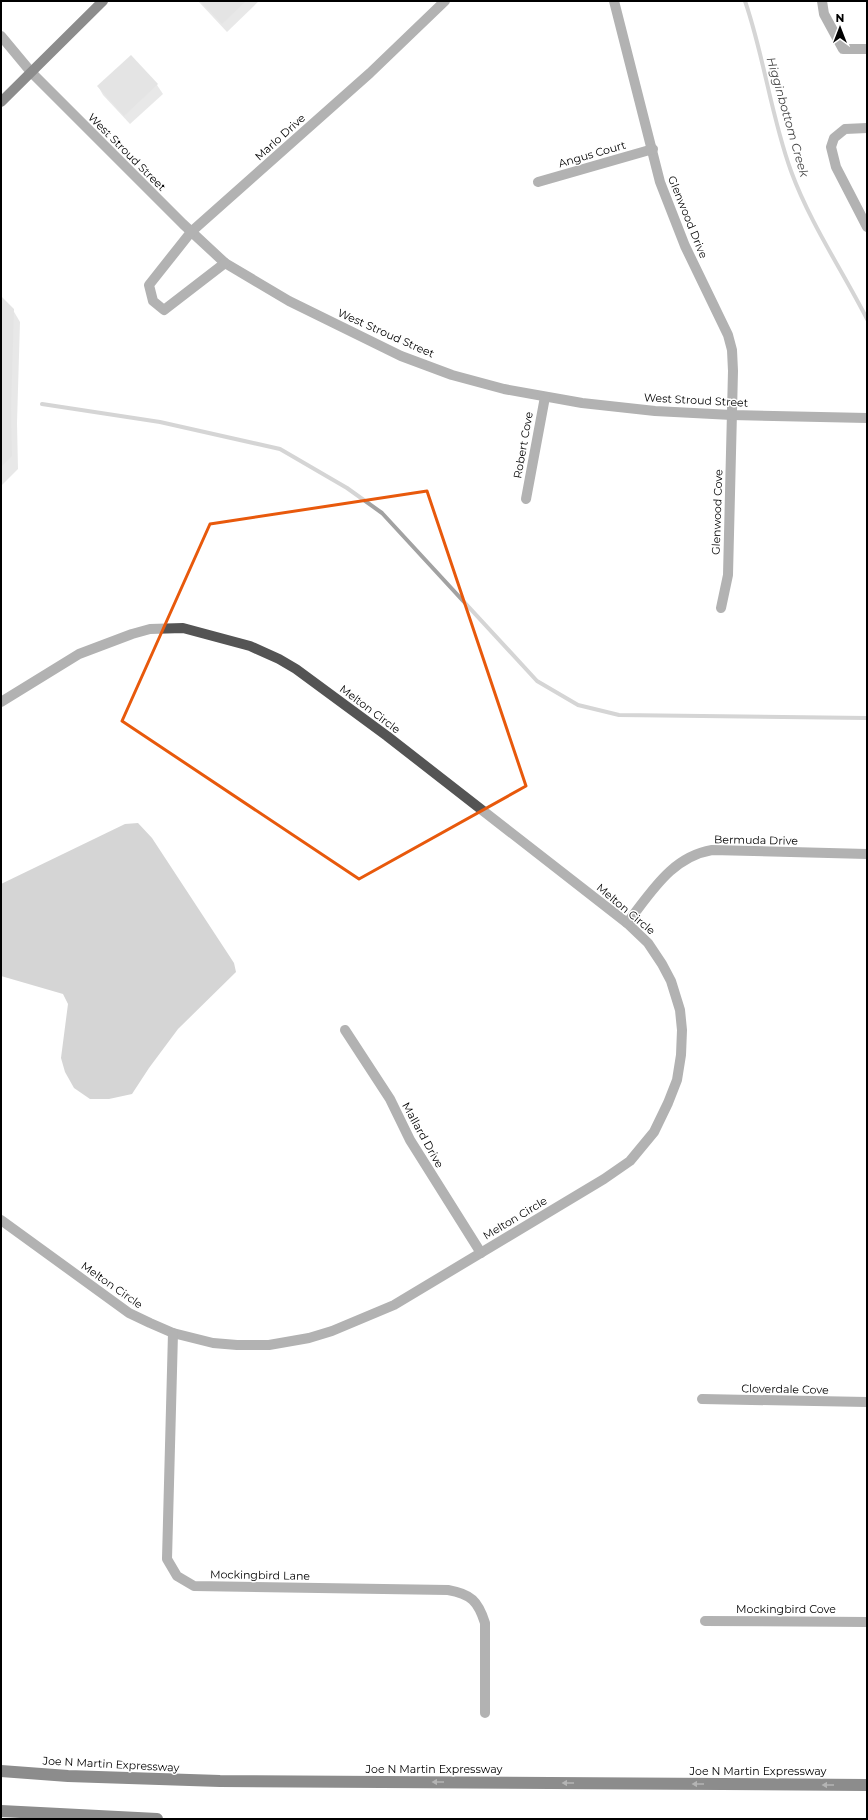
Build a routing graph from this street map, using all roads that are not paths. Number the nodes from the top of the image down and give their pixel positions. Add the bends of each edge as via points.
1 (103, 1) edge
2 (444, 1) edge
3 (614, 1) edge
4 (822, 1) edge
5 (1, 36) edge
6 (867, 49) edge
7 (31, 72) junction
8 (1, 102) edge
9 (867, 128) edge
10 (653, 149) junction
11 (538, 182) dead end
12 (867, 227) edge
13 (191, 232) junction
14 (225, 264) junction
15 (545, 397) junction
16 (732, 415) junction
17 (867, 418) edge
18 (526, 499) dead end
19 (721, 608) dead end
20 (1, 702) edge
21 (867, 854) edge
22 (627, 923) junction
23 (345, 1030) dead end
24 (1, 1220) edge
25 (481, 1253) junction
26 (173, 1333) junction
27 (702, 1399) dead end
28 (867, 1402) edge
29 (705, 1621) dead end
30 (867, 1622) edge
31 (485, 1713) dead end
32 (1, 1771) edge
33 (867, 1785) edge
34 (1, 1811) edge
35 (157, 1819) edge

1 - 7 main road
2 - 13 street, Marlo Drive via 370,73
3 - 10 street, Glenwood Drive
4 - 6 street via 824,14 843,49
5 - 7 street, West Stroud Street
7 - 8 main road
7 - 13 street, West Stroud Street
9 - 12 street via 845,128 834,138 831,153
10 - 11 street, Angus Court
10 - 16 street, Glenwood Drive via 660,182 685,246 728,335 734,364
13 - 14 street, West Stroud Street
13 - 14 street, Marlo Drive via 149,285 153,301 164,310
14 - 15 street, West Stroud Street via 308,311 401,356 452,375
15 - 16 street, West Stroud Street via 655,411
15 - 18 street, Robert Cove
16 - 17 street, West Stroud Street
16 - 19 street, Glenwood Cove via 728,575
20 - 22 street, Melton Circle via 79,654 150,629 183,628 250,646 279,659 302,674 387,736
21 - 22 street, Bermuda Drive via 712,850 696,854 666,874
22 - 25 street, Melton Circle via 648,943 662,964 671,981 680,1010 681,1055 668,1103 654,1132 630,1161
23 - 25 street, Mallard Drive
24 - 26 street, Melton Circle via 129,1313
25 - 26 street, Melton Circle via 394,1305 309,1338 270,1345 237,1345 213,1343
26 - 31 street, Mockingbird Lane via 167,1559 177,1576 194,1586 461,1592 481,1609 485,1623
27 - 28 street, Cloverdale Cove
29 - 30 street, Mockingbird Cove
33 -> 32 highway, Joe N Martin Expressway via 220,1781
34 - 35 highway

